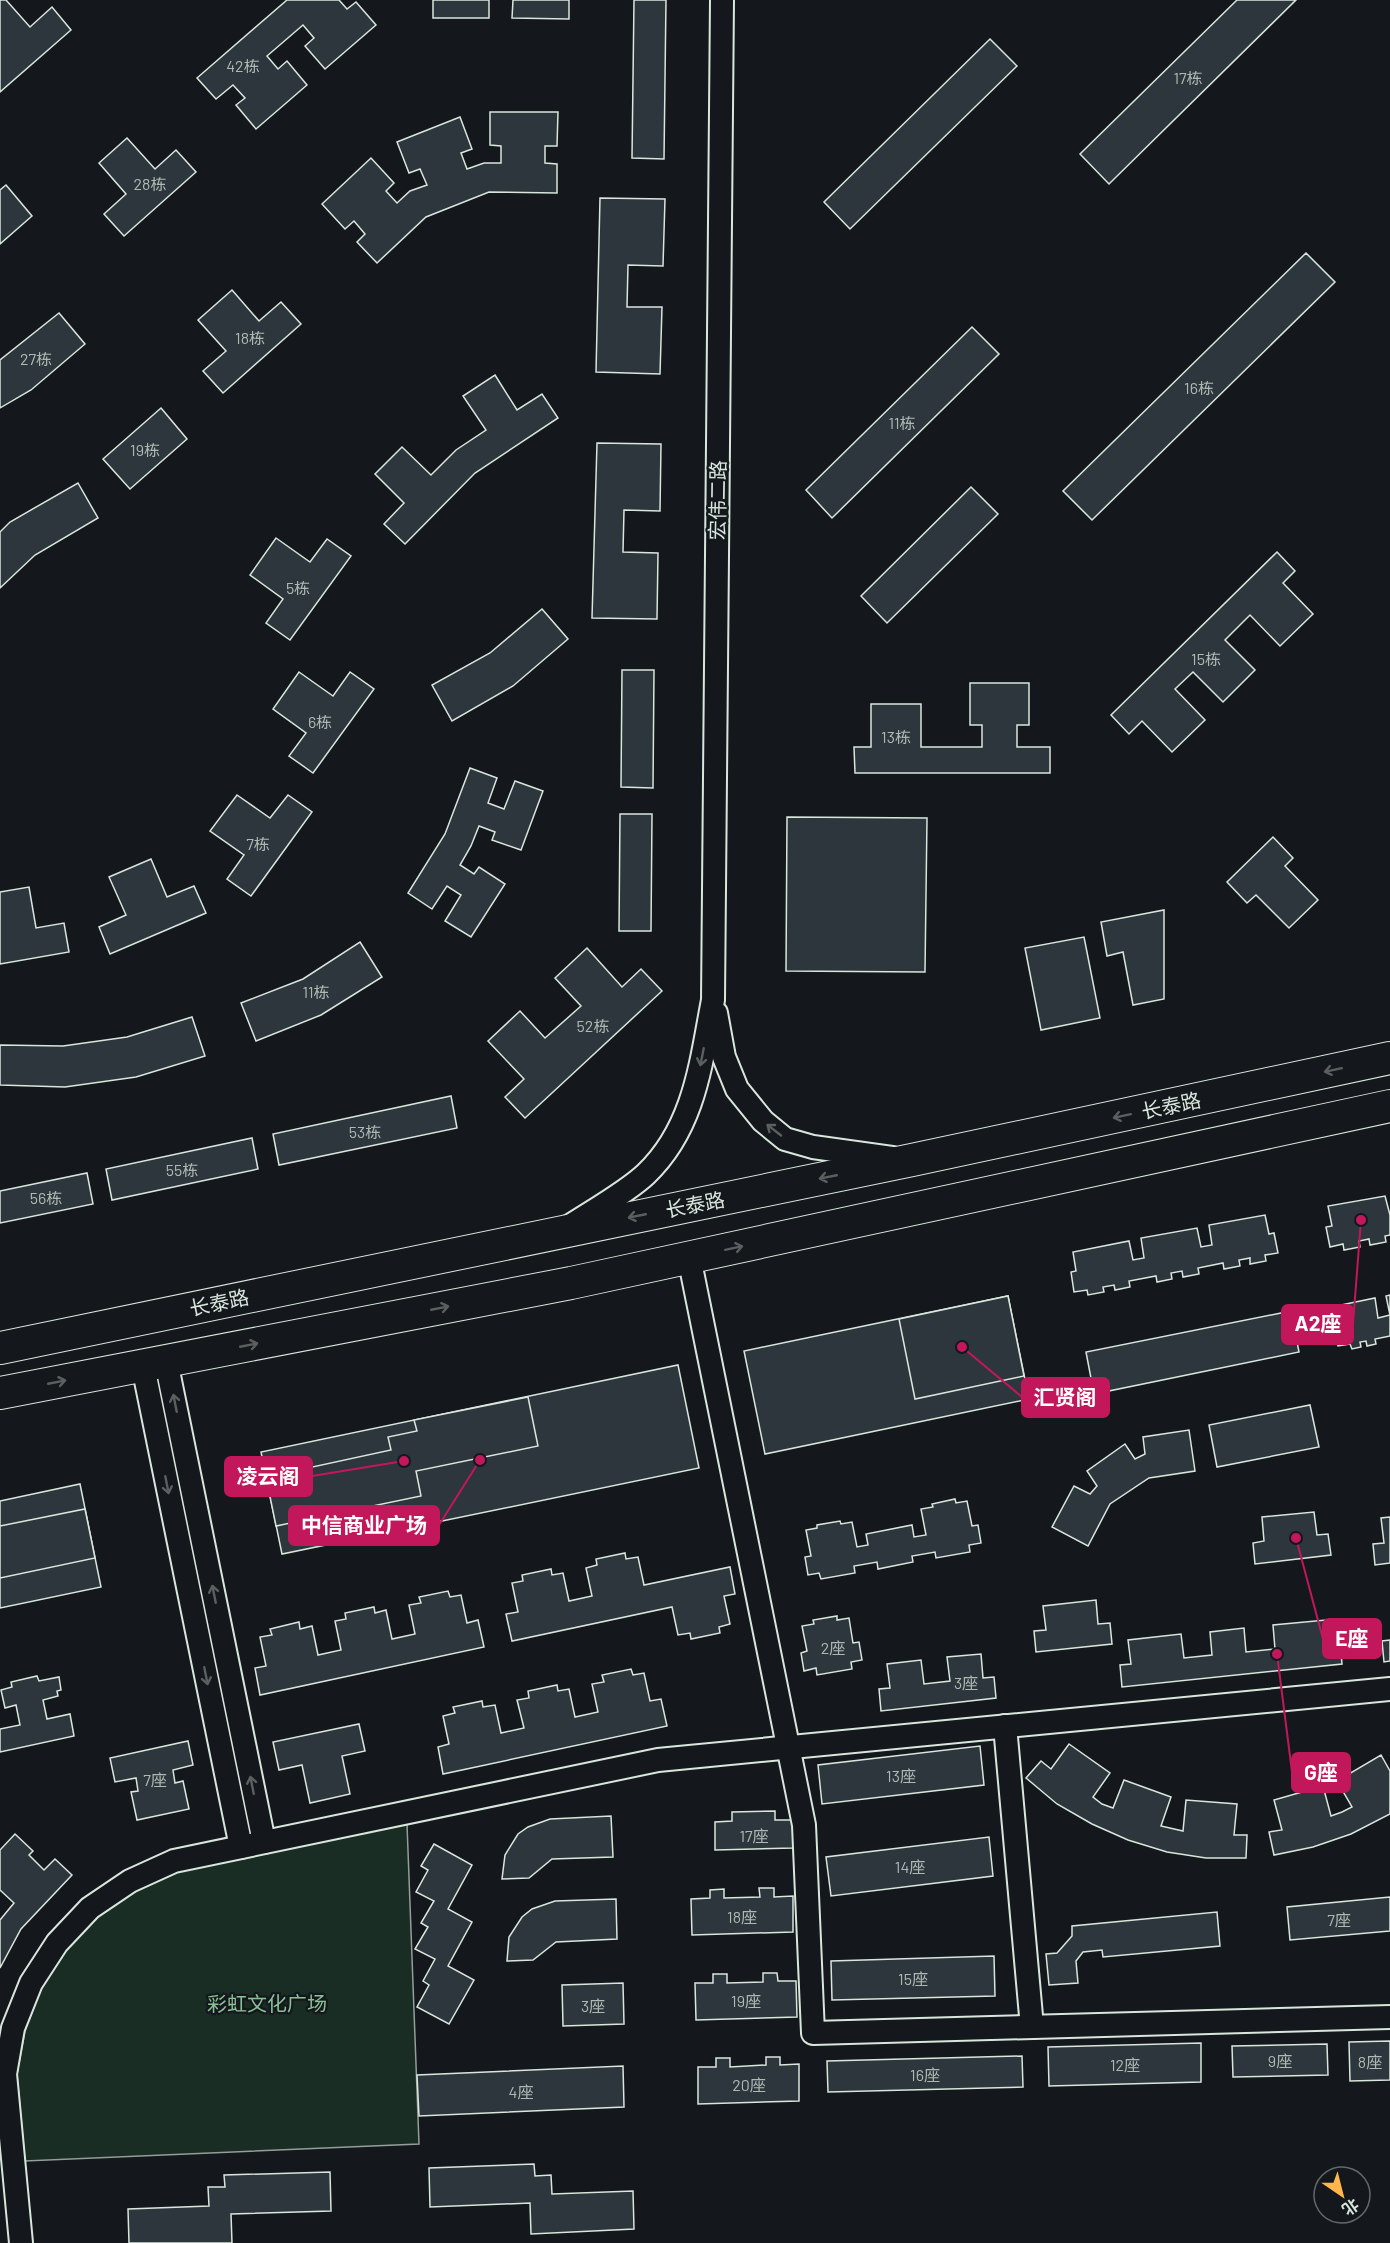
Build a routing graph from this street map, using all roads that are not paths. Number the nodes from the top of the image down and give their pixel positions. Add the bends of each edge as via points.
1 (722, 0) edge
2 (713, 1000) junction
3 (1390, 1058) edge
4 (1390, 1106) edge
5 (912, 1160) junction
6 (564, 1230) junction
7 (689, 1257) junction
8 (0, 1348) edge
9 (155, 1363) junction
10 (0, 1394) edge
11 (1390, 1689) edge
12 (1005, 1726) junction
13 (788, 1747) junction
14 (264, 1842) junction
15 (241, 1847) junction
16 (1390, 2018) edge
17 (1032, 2027) junction
18 (21, 2243) edge

1 - 2 street, 宏伟二路
5 -> 2 street via 813,1147 785,1139 763,1121 737,1089 724,1057
2 -> 6 street via 696,1088 667,1149 646,1174
3 -> 5 highway, 长泰路
7 -> 4 highway
5 -> 6 highway, 长泰路
6 - 8 highway, 长泰路
9 -> 7 highway
7 - 13 street
10 -> 9 highway
14 -> 9 street
9 -> 15 street
11 - 12 street
12 - 13 street
12 - 17 street
13 - 14 street via 658,1760
13 - 17 street via 804,1825 813,2033
14 - 15 street
15 - 18 street via 174,1861 130,1881 90,1908 57,1943 31,1983 13,2028 5,2074
16 - 17 street

